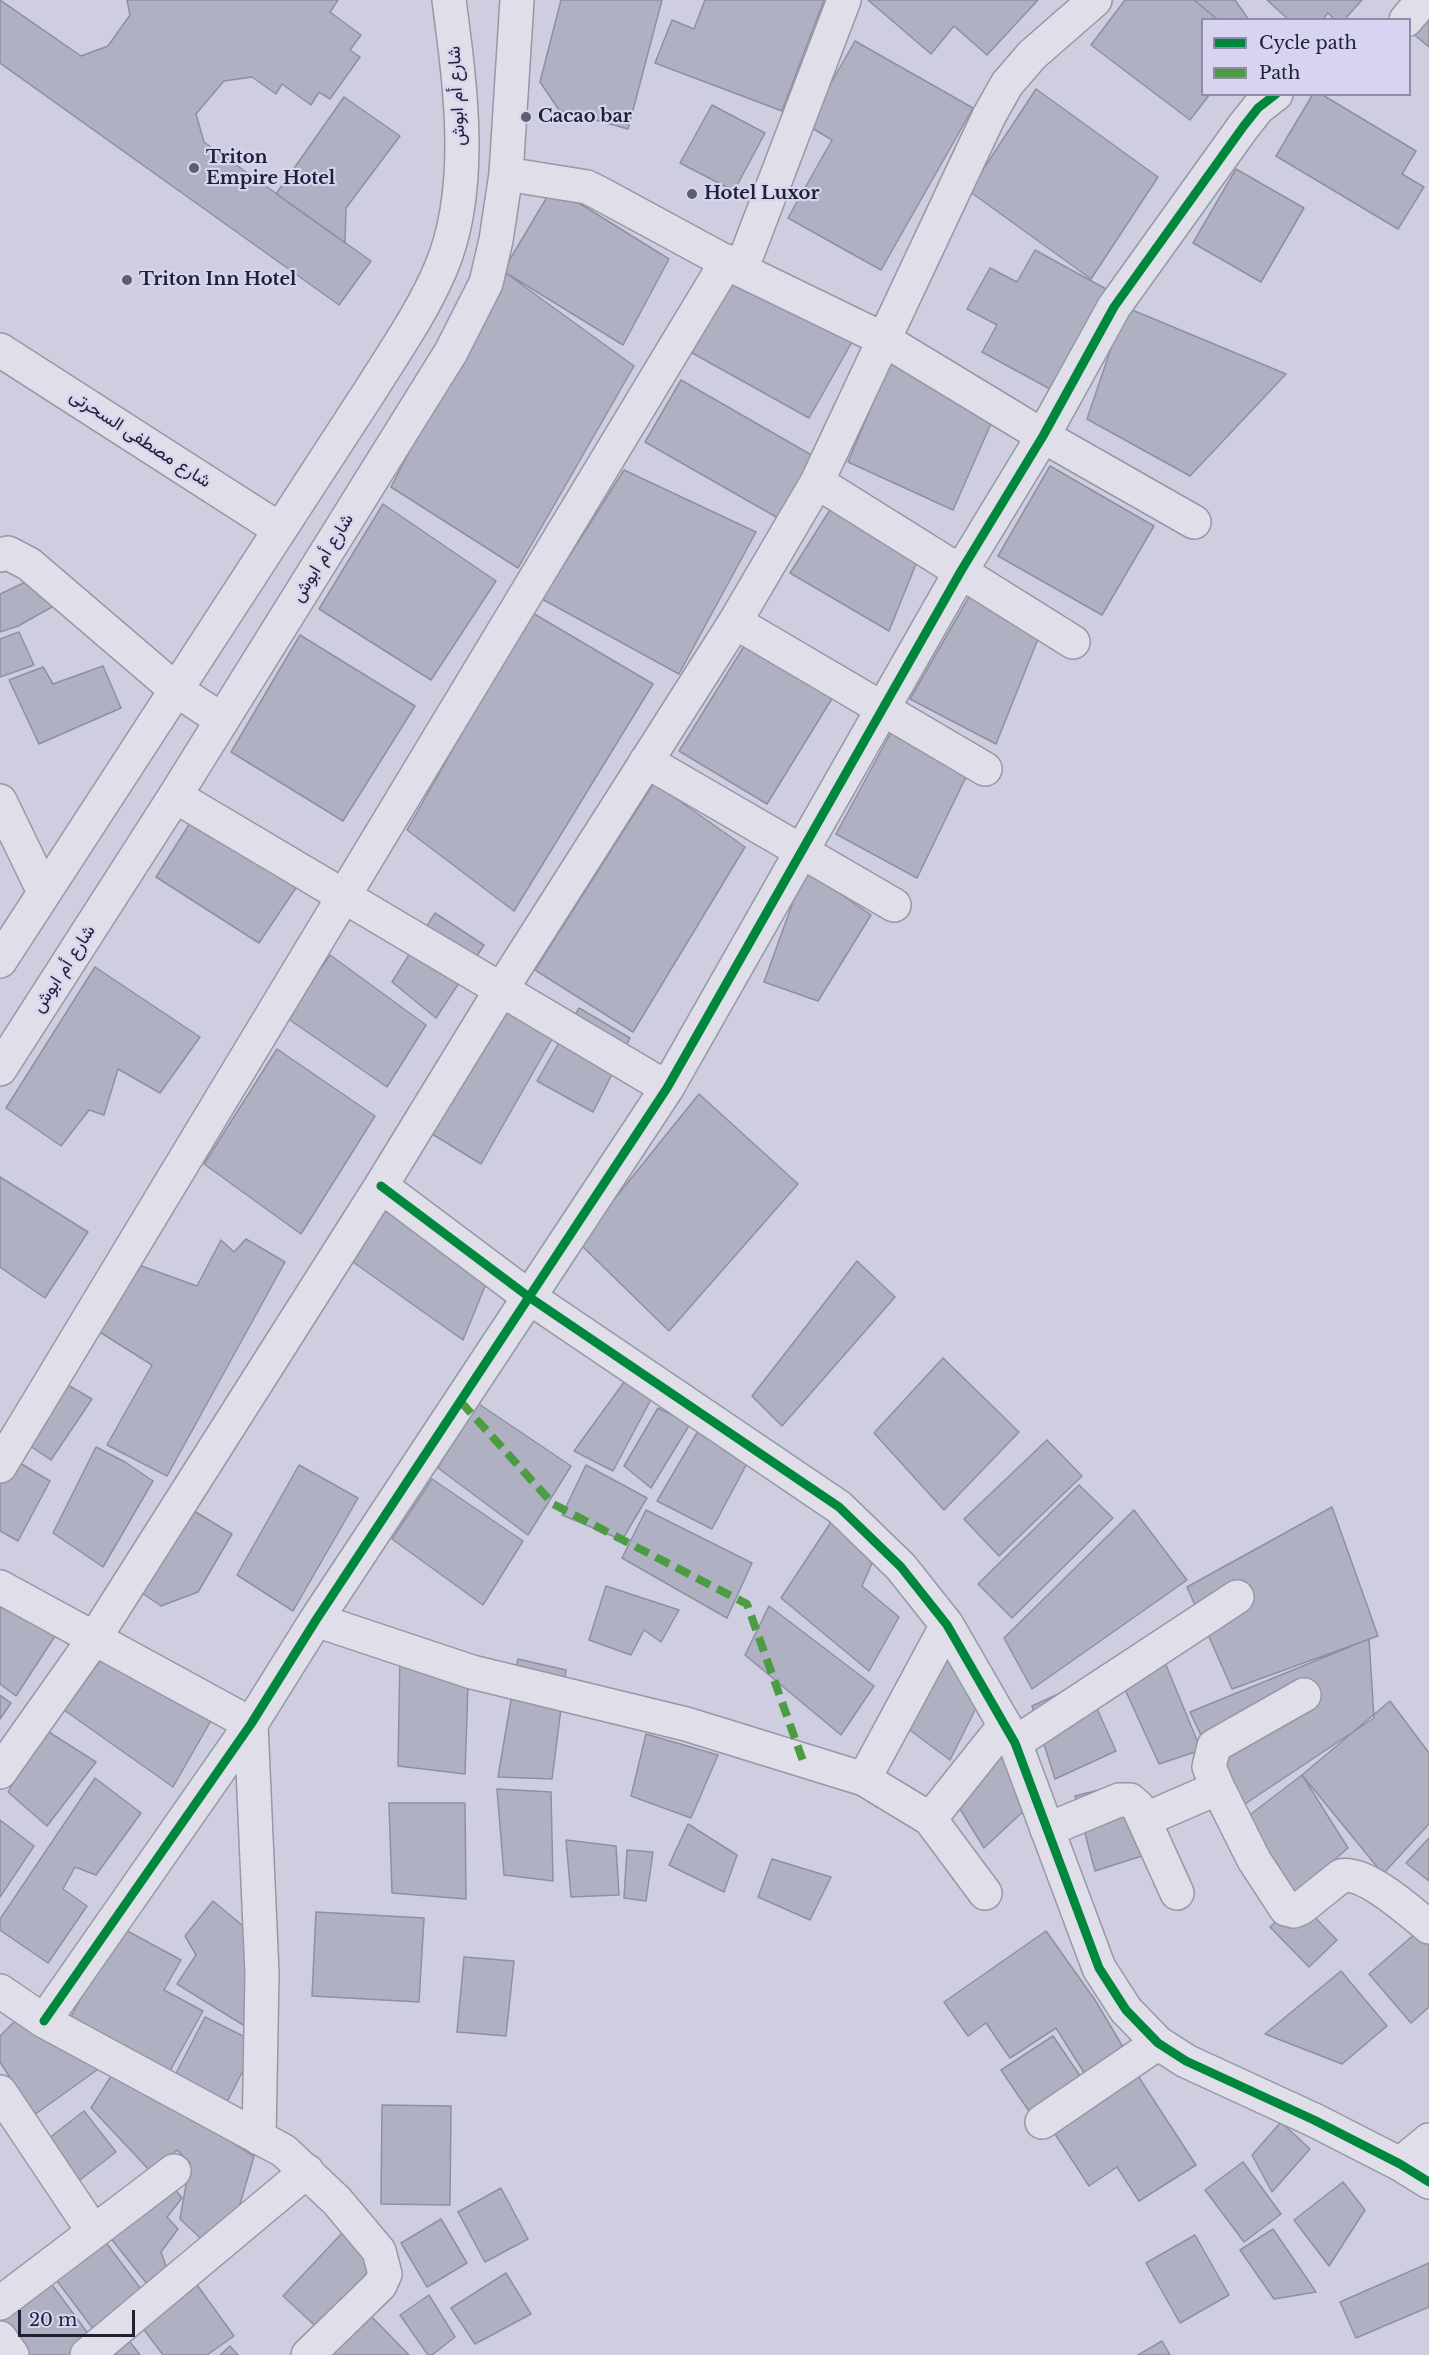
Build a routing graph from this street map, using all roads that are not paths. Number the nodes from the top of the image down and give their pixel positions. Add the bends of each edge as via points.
1 (449, 0) edge
2 (517, 0) edge
3 (844, 0) edge
4 (1095, 0) edge
5 (1423, 0) edge
6 (1408, 18) edge
7 (1273, 96) edge
8 (506, 174) junction
9 (734, 265) junction
10 (883, 339) junction
11 (0, 350) edge
12 (1043, 436) junction
13 (817, 482) junction
14 (1194, 522) dead end
15 (279, 529) junction
16 (0, 555) edge
17 (961, 572) junction
18 (735, 622) junction
19 (1072, 642) dead end
20 (175, 689) junction
21 (884, 708) junction
22 (222, 720) junction
23 (646, 761) junction
24 (985, 769) dead end
25 (175, 796) junction
26 (0, 801) edge
27 (800, 851) junction
28 (44, 892) junction
29 (345, 896) junction
30 (894, 905) dead end
31 (0, 961) edge
32 (501, 990) junction
33 (0, 1070) edge
34 (668, 1088) junction
35 (381, 1186) junction
36 (529, 1297) junction
37 (0, 1466) edge
38 (0, 1587) edge
39 (1237, 1597) dead end
40 (316, 1620) junction
41 (947, 1625) junction
42 (94, 1639) junction
43 (1305, 1695) dead end
44 (251, 1724) junction
45 (1010, 1734) junction
46 (0, 1772) edge
47 (864, 1779) junction
48 (1218, 1788) junction
49 (930, 1819) junction
50 (1144, 1820) junction
51 (1047, 1830) junction
52 (985, 1893) dead end
53 (1178, 1893) dead end
54 (1429, 1927) edge
55 (16, 2010) edge
56 (1158, 2043) junction
57 (0, 2091) edge
58 (1042, 2122) dead end
59 (259, 2138) junction
60 (1429, 2140) edge
61 (1400, 2164) junction
62 (174, 2171) dead end
63 (307, 2171) junction
64 (1429, 2182) edge
65 (93, 2231) junction
66 (0, 2303) edge
67 (0, 2338) edge
68 (12, 2355) edge
69 (87, 2355) edge
70 (308, 2355) edge

1 - 15 street, شارع أم ابوش via 459,73 459,196 454,231 422,308
2 - 8 street, شارع أم ابوش
3 - 9 street
4 - 10 street via 1032,55 1007,84
5 - 6 street
7 - 12 street via 1243,127 1114,307
8 - 9 street via 587,187
8 - 22 street, شارع أم ابوش via 486,283 451,352
9 - 10 street
9 - 29 street
10 - 12 street
10 - 13 street
11 - 15 street, شارع مصطفى السحرتى
12 - 14 street
12 - 17 street
13 - 17 street
13 - 18 street
15 - 20 street, شارع أم ابوش
16 - 20 street via 8,553 29,564
17 - 19 street
17 - 21 street
18 - 21 street
18 - 23 street
20 - 22 street
20 - 28 street, شارع أم ابوش
21 - 24 street
21 - 27 street
22 - 25 street, شارع أم ابوش
23 - 27 street
23 - 32 street
25 - 29 street
25 - 33 street, شارع أم ابوش
26 - 28 street
27 - 30 street
27 - 34 street
28 - 31 street, شارع أم ابوش
29 - 32 street
29 - 37 street
32 - 34 street
32 - 35 street
34 - 36 street
35 - 36 street
35 - 42 street
36 - 40 street
36 - 41 street via 839,1507 901,1567
38 - 42 street
39 - 45 street
40 - 44 street
40 - 47 street via 472,1672 755,1743
41 - 45 street
41 - 47 street
42 - 44 street
42 - 46 street
43 - 48 street via 1214,1746 1209,1767
44 - 55 street
44 - 59 street via 262,1973
45 - 49 street
45 - 51 street
47 - 49 street
48 - 50 street
48 - 54 street via 1254,1860 1286,1909 1301,1908 1349,1874 1402,1905
49 - 52 street
50 - 51 street via 1130,1800 1119,1800
50 - 53 street
51 - 56 street via 1099,1968 1126,2010
55 - 59 street
56 - 58 street
56 - 61 street via 1194,2065
57 - 65 street
59 - 63 street via 284,2151
60 - 61 street
61 - 64 street
62 - 65 street
63 - 69 street
63 - 70 street via 379,2252 385,2274 380,2285
65 - 66 street
67 - 68 street

